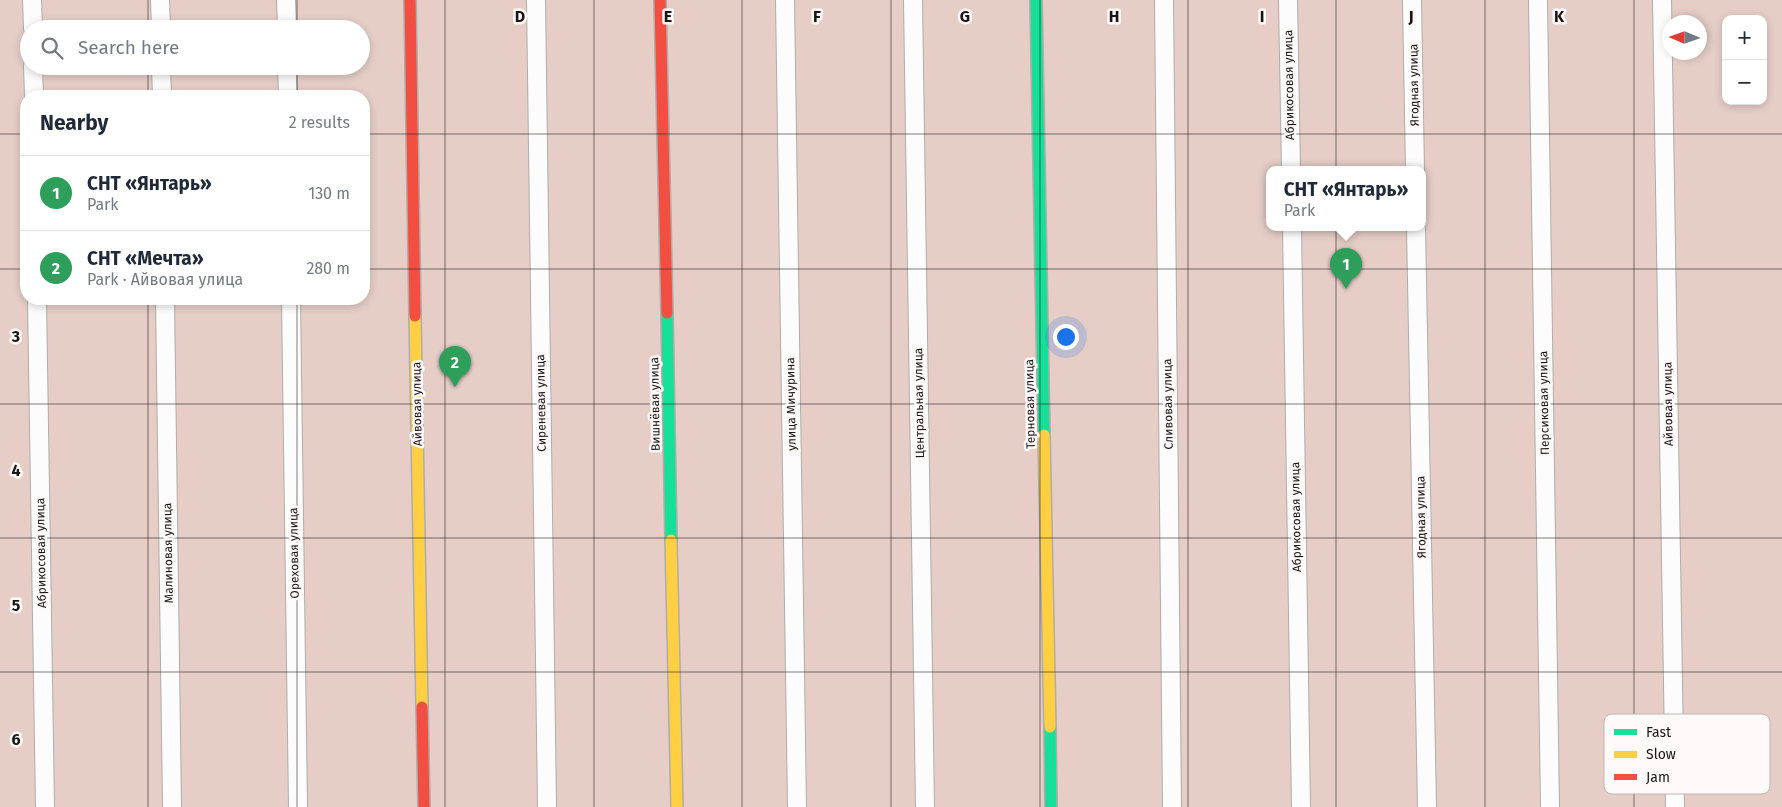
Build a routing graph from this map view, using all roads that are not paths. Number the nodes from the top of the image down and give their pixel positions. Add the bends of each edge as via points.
1 (32, 0) edge
2 (160, 0) edge
3 (286, 0) edge
4 (410, 0) edge
5 (536, 0) edge
6 (660, 0) edge
7 (785, 0) edge
8 (913, 0) edge
9 (1036, 0) edge
10 (1164, 0) edge
11 (1288, 0) edge
12 (1412, 0) edge
13 (1538, 0) edge
14 (1662, 0) edge
15 (33, 20) edge
16 (161, 20) edge
17 (287, 20) edge
18 (33, 75) edge
19 (161, 75) edge
20 (287, 75) edge
21 (34, 90) edge
22 (162, 90) edge
23 (288, 90) edge
24 (1291, 166) edge
25 (1415, 166) edge
26 (1292, 231) edge
27 (1416, 231) edge
28 (37, 305) edge
29 (165, 305) edge
30 (291, 305) edge
31 (1674, 714) edge
32 (1675, 794) edge
33 (45, 807) edge
34 (172, 807) edge
35 (298, 807) edge
36 (424, 807) edge
37 (547, 807) edge
38 (678, 807) edge
39 (797, 807) edge
40 (925, 807) edge
41 (1051, 807) edge
42 (1172, 807) edge
43 (1301, 807) edge
44 (1427, 807) edge
45 (1550, 807) edge
46 (1675, 807) edge

1 - 15 street
2 - 16 street
3 - 17 street
4 - 36 street, Айвовая улица
5 - 37 street, Сиреневая улица
6 - 38 street, Вишнёвая улица
7 - 39 street, улица Мичурина
8 - 40 street, Центральная улица
9 - 41 street, Терновая улица
10 - 42 street, Сливовая улица
11 - 24 street, Абрикосовая улица
12 - 25 street, Ягодная улица
13 - 45 street, Персиковая улица
14 - 31 street, Айвовая улица
18 - 21 street
19 - 22 street
20 - 23 street
26 - 43 street, Абрикосовая улица
27 - 44 street, Ягодная улица
28 - 33 street, Абрикосовая улица
29 - 34 street, Малиновая улица
30 - 35 street, Ореховая улица
32 - 46 street, Айвовая улица

